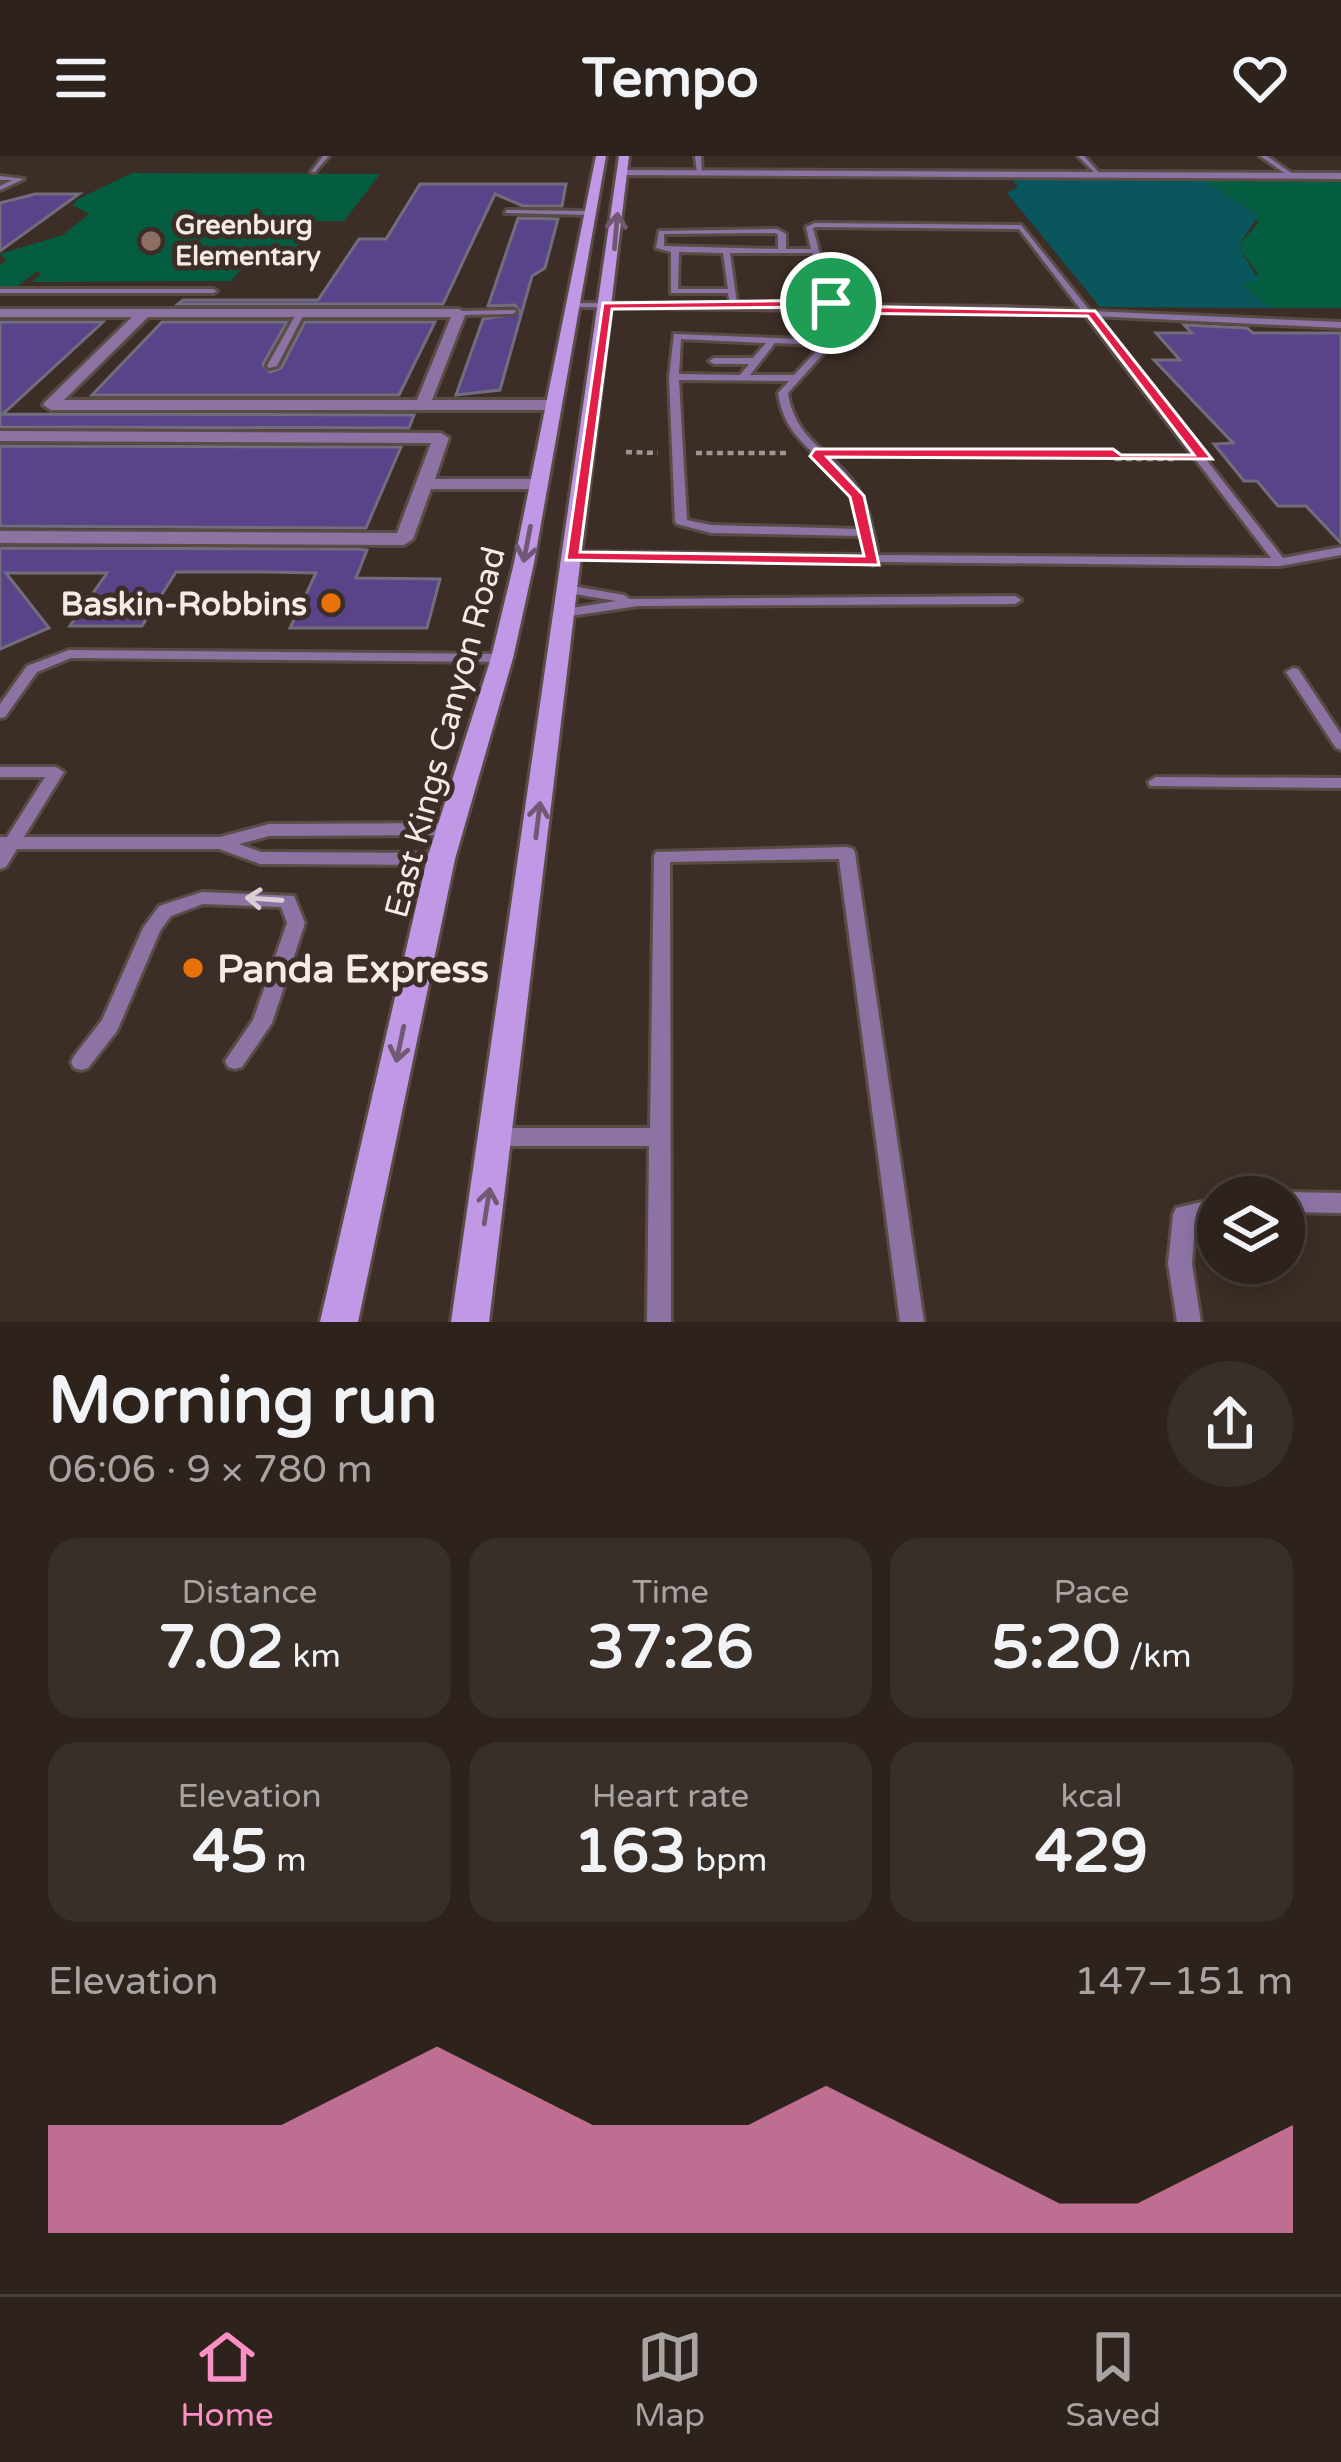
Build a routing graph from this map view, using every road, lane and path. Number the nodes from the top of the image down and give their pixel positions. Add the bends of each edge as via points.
1 (326, 156) edge
2 (601, 156) edge
3 (624, 156) edge
4 (698, 156) edge
5 (811, 156) edge
6 (987, 156) edge
7 (1081, 156) edge
8 (1168, 156) edge
9 (1263, 156) edge
10 (313, 171) dead end
11 (622, 173) junction
12 (700, 173) junction
13 (818, 173) junction
14 (1001, 175) junction
15 (1100, 175) junction
16 (1193, 175) junction
17 (1291, 176) junction
18 (1341, 176) edge
19 (0, 178) edge
20 (0, 188) edge
21 (496, 208) dead end
22 (507, 212) dead end
23 (589, 212) junction
24 (524, 213) junction
25 (674, 250) junction
26 (726, 250) junction
27 (782, 251) junction
28 (816, 251) junction
29 (0, 291) edge
30 (213, 291) dead end
31 (733, 297) junction
32 (570, 305) junction
33 (607, 305) junction
34 (832, 306) junction
35 (512, 312) dead end
36 (0, 313) edge
37 (145, 313) junction
38 (459, 313) junction
39 (1091, 313) junction
40 (300, 314) junction
41 (1341, 325) edge
42 (771, 342) junction
43 (830, 343) junction
44 (714, 345) dead end
45 (715, 361) dead end
46 (756, 361) junction
47 (272, 366) dead end
48 (674, 377) junction
49 (743, 377) junction
50 (795, 378) junction
51 (551, 405) junction
52 (422, 406) junction
53 (0, 436) edge
54 (626, 452) dead end
55 (676, 453) junction
56 (815, 453) junction
57 (1205, 459) junction
58 (424, 484) junction
59 (539, 484) junction
60 (866, 532) junction
61 (0, 537) edge
62 (1341, 551) edge
63 (571, 556) junction
64 (873, 561) junction
65 (1280, 562) junction
66 (1015, 600) dead end
67 (566, 601) junction
68 (638, 602) junction
69 (502, 658) junction
70 (1293, 671) dead end
71 (0, 714) edge
72 (1341, 745) edge
73 (0, 772) edge
74 (1156, 782) dead end
75 (1341, 783) edge
76 (448, 829) junction
77 (6, 843) edge
78 (220, 843) junction
79 (441, 859) junction
80 (0, 863) edge
81 (235, 1061) dead end
82 (81, 1062) dead end
83 (498, 1137) junction
84 (660, 1137) junction
85 (1305, 1202) edge
86 (1341, 1203) edge
87 (1197, 1212) edge
88 (339, 1322) edge
89 (470, 1322) edge
90 (659, 1322) edge
91 (912, 1322) edge
92 (1190, 1322) edge

1 - 10 lane
2 - 23 main road, East Kings Canyon Road
3 - 11 main road
4 - 12 lane
5 - 13 street
6 - 14 street
7 - 15 lane
8 - 16 street
9 - 17 lane
11 - 12 street
33 -> 11 main road
12 - 13 street
13 - 14 street
14 - 15 street
15 - 16 street
16 - 17 street
17 - 18 street
19 - 20 lane via 21,179
21 - 24 lane
22 - 24 lane
23 - 24 lane
23 - 32 main road, East Kings Canyon Road
25 - 26 lane
25 - 27 lane via 660,248 661,232 777,231
25 - 31 lane via 674,291
26 - 27 lane
26 - 31 lane
27 - 28 lane
28 - 34 lane
28 - 39 lane via 808,227 823,224 1021,226
29 - 30 lane
31 - 33 lane
31 - 34 lane
32 - 33 lane
32 - 51 main road, East Kings Canyon Road
33 - 34 lane
33 - 63 main road
34 - 39 lane
34 - 43 lane
35 - 38 lane
36 - 37 street
37 - 40 street
37 - 52 street via 52,405
38 - 40 street
38 - 52 street
39 - 41 lane
39 - 57 lane
40 - 47 lane
42 - 43 lane
42 - 44 lane
42 - 46 lane
42 - 48 lane via 677,336
43 - 50 lane
45 - 46 lane
46 - 49 lane
48 - 49 lane
48 - 55 lane
49 - 50 lane
50 - 56 lane via 782,393 783,411
51 - 52 street
51 - 59 main road, East Kings Canyon Road
53 - 58 street via 442,438
54 - 55 path
55 - 56 path
55 - 60 lane via 681,522 693,527
56 - 57 path
56 - 60 lane via 857,496
57 - 65 lane
58 - 59 street
58 - 61 street via 404,539
59 -> 69 main road, East Kings Canyon Road
60 - 64 lane
62 - 65 lane
63 - 64 lane
63 - 67 main road
64 - 65 lane
66 - 68 lane
67 - 68 lane
67 - 68 lane
83 -> 67 main road
69 - 71 lane via 70,654 32,669
69 - 76 main road, East Kings Canyon Road
70 - 72 lane
73 - 77 lane via 56,772
74 - 75 lane
76 - 78 lane via 269,830
76 - 79 main road, East Kings Canyon Road
77 - 78 lane
77 - 80 lane
78 - 79 lane via 260,858
79 -> 88 main road, East Kings Canyon Road
81 -> 82 lane via 262,1023 296,923 288,901 202,898 165,911 110,1025
83 - 84 lane
89 -> 83 main road
84 - 90 lane
84 - 91 lane via 662,856 847,853
85 - 86 lane
87 - 92 lane via 1184,1215 1180,1264

